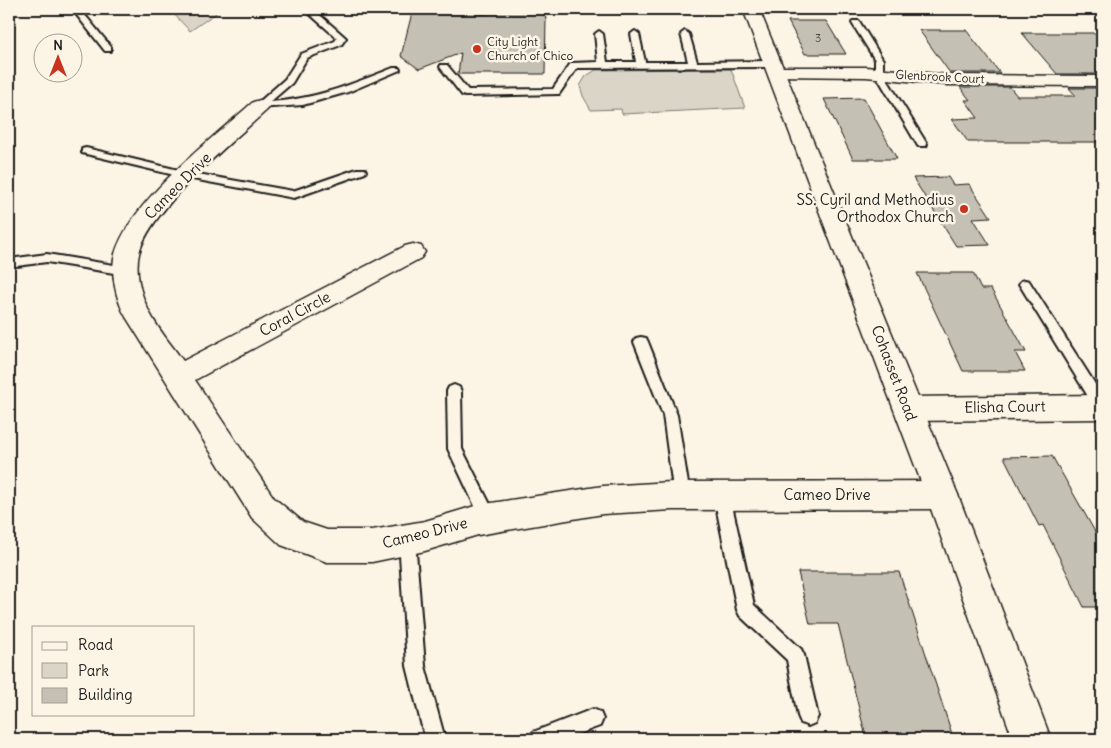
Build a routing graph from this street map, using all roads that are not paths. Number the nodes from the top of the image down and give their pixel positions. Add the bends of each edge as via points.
1 (76, 9) edge
2 (308, 9) edge
3 (751, 9) edge
4 (856, 23) dead end
5 (599, 34) dead end
6 (636, 34) dead end
7 (685, 34) dead end
8 (108, 49) dead end
9 (603, 64) junction
10 (641, 64) junction
11 (693, 64) junction
12 (444, 67) dead end
13 (775, 68) junction
14 (396, 70) dead end
15 (879, 73) junction
16 (1102, 81) edge
17 (260, 106) junction
18 (922, 144) dead end
19 (86, 151) dead end
20 (361, 171) dead end
21 (187, 175) junction
22 (413, 252) dead end
23 (9, 263) edge
24 (126, 271) junction
25 (1025, 284) dead end
26 (641, 342) dead end
27 (178, 376) junction
28 (454, 391) dead end
29 (908, 408) junction
30 (1100, 410) edge
31 (942, 495) junction
32 (682, 496) junction
33 (722, 496) junction
34 (489, 518) junction
35 (406, 540) junction
36 (808, 716) dead end
37 (593, 719) dead end
38 (435, 739) edge
39 (540, 739) edge
40 (1032, 739) edge

1 - 8 lane
2 - 17 lane via 342,38 338,43 304,56 289,81
3 - 13 street, Cohasset Road
4 - 15 lane via 879,60
5 - 9 lane
6 - 10 lane
7 - 11 lane
9 - 10 lane
9 - 12 lane via 574,64 556,92 464,93
10 - 11 lane
11 - 13 lane
13 - 15 street, Glenbrook Court
13 - 29 street, Cohasset Road
14 - 17 lane via 300,103
15 - 16 street, Glenbrook Court via 948,80
15 - 18 lane
17 - 21 street, Cameo Drive
19 - 21 lane
20 - 21 lane via 294,195
21 - 24 street, Cameo Drive via 141,223 127,253
22 - 27 street, Coral Circle
23 - 24 lane via 47,258
24 - 27 street, Cameo Drive via 125,280 135,310
25 - 30 lane
26 - 32 lane via 670,414
27 - 35 street, Cameo Drive via 262,508 293,534 327,546 372,546
28 - 34 lane via 455,450
29 - 30 street, Elisha Court
29 - 31 street, Cohasset Road
31 - 33 street, Cameo Drive
31 - 40 street, Cohasset Road
32 - 33 street, Cameo Drive
32 - 34 street, Cameo Drive via 603,500
33 - 36 lane via 746,610 795,655
34 - 35 street, Cameo Drive
35 - 38 lane via 416,666
37 - 39 lane

